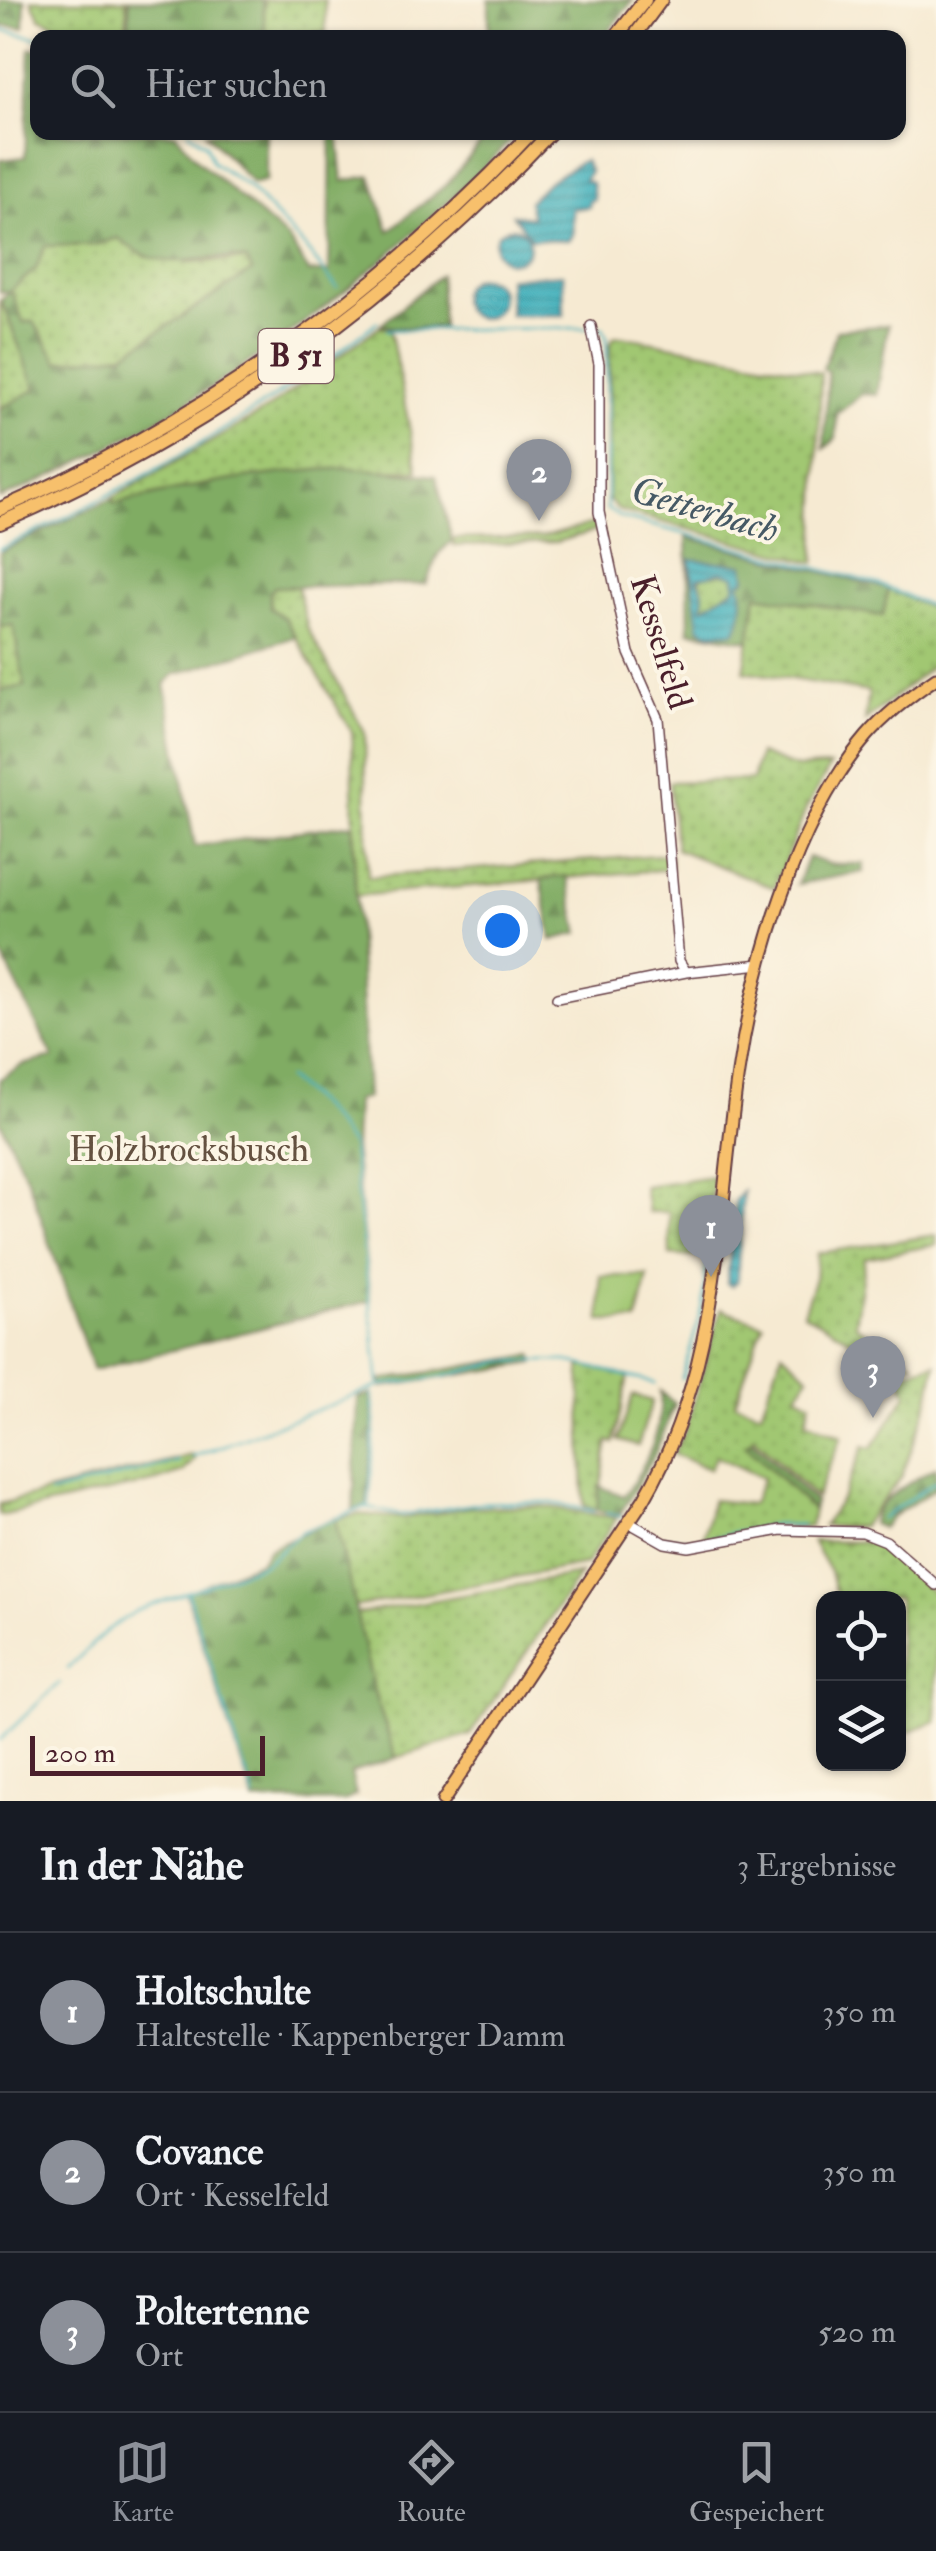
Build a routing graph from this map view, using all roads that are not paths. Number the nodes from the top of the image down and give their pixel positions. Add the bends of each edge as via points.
1 (644, 0) edge
2 (661, 0) edge
3 (621, 30) edge
4 (638, 30) edge
5 (524, 140) edge
6 (543, 140) edge
7 (592, 328) dead end
8 (0, 509) edge
9 (0, 523) edge
10 (936, 678) edge
11 (762, 964) junction
12 (686, 972) junction
13 (557, 998) dead end
14 (628, 1522) junction
15 (936, 1586) edge
16 (443, 1801) edge

1 - 3 highway
2 - 4 highway
5 - 8 highway, B 51 via 426,236 271,358 130,445
6 - 9 highway, B 51 via 433,248 274,372 154,447
7 - 12 street, Kesselfeld via 599,364 600,517 629,652 658,719 679,961
10 - 11 main road via 887,716 842,768 792,874
11 - 12 street
11 - 14 main road via 737,1076 704,1340 667,1455
12 - 13 street
14 - 15 street via 664,1544 689,1547 781,1530 863,1532 886,1541
14 - 16 main road

